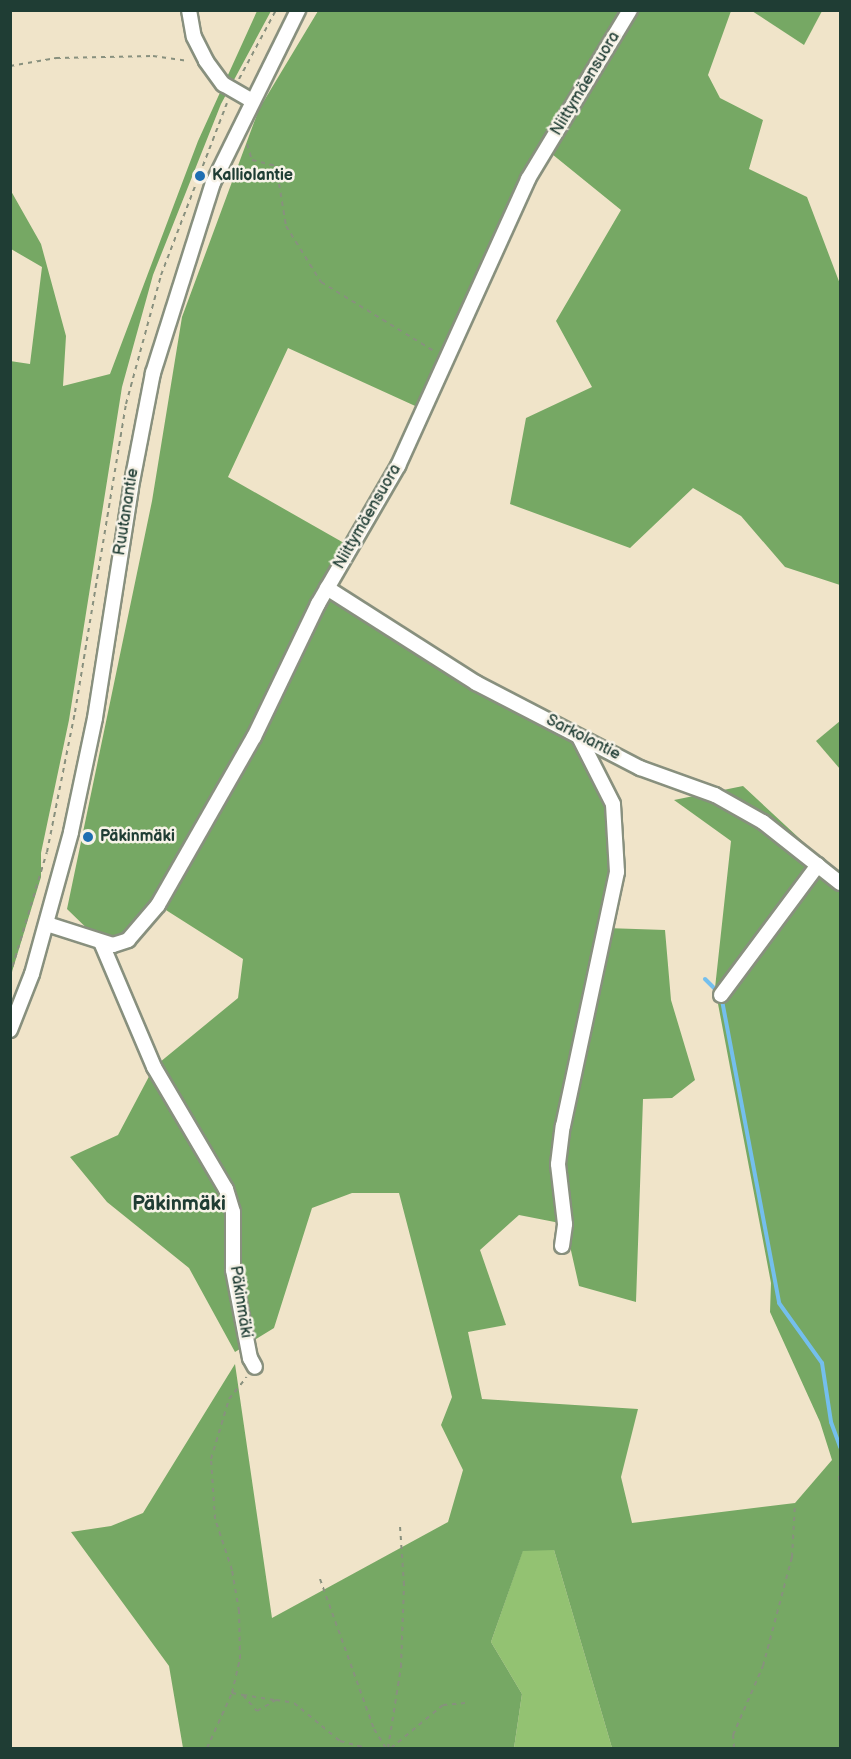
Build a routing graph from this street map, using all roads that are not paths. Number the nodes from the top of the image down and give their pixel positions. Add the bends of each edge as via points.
1 (189, 10) edge
2 (298, 10) edge
3 (630, 10) edge
4 (251, 100) junction
5 (327, 588) junction
6 (578, 735) junction
7 (818, 865) junction
8 (840, 883) edge
9 (47, 924) junction
10 (100, 942) junction
11 (721, 995) dead end
12 (10, 1030) edge
13 (562, 1246) dead end
14 (255, 1367) road end

1 - 4 street via 194,37 206,61 223,84
2 - 4 street, Ruutanantie
3 - 5 street, Niittymäensuora via 528,179 398,466
4 - 9 street, Ruutanantie via 213,183 153,373 130,487 95,718
5 - 6 street, Sarkolantie via 476,683
5 - 10 street, Niittymäensuora via 254,737 158,904 128,940 113,945
6 - 7 street, Sarkolantie via 640,768 715,795 764,822
6 - 13 street via 613,804 617,860 614,897 563,1126 558,1164 565,1224
7 - 8 street, Sarkolantie
7 - 11 street
9 - 10 street, Niittymäensuora
9 - 12 street, Ruutanantie
10 - 14 street, Päkinmäki via 153,1067 226,1189 233,1212 233,1270

